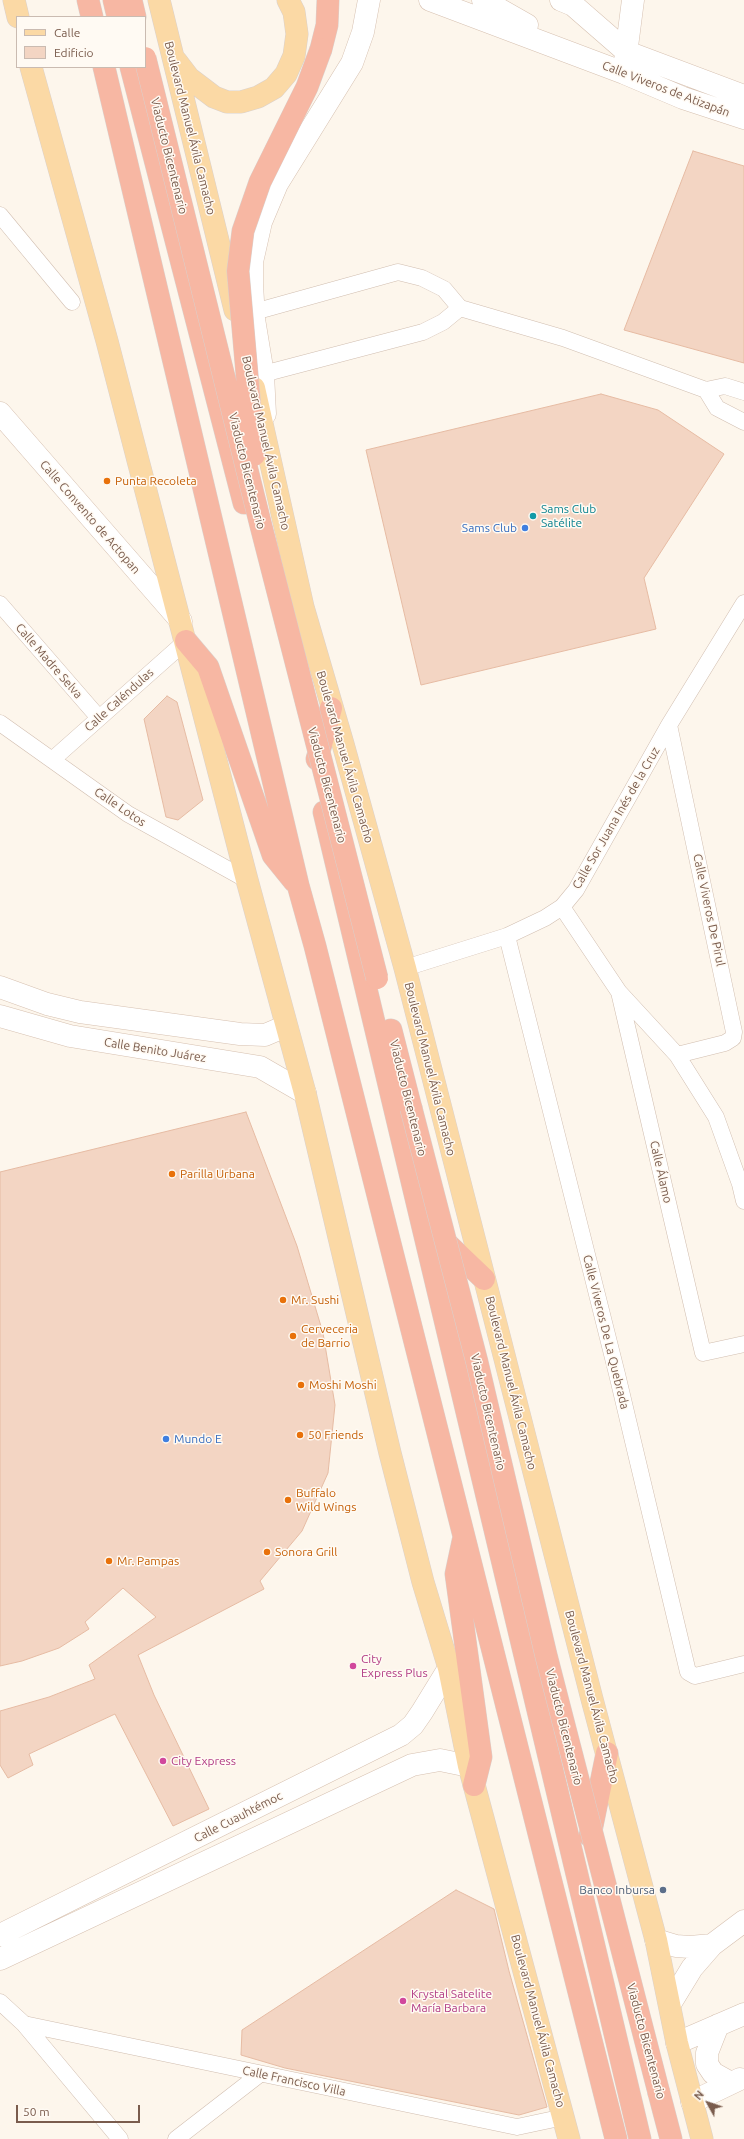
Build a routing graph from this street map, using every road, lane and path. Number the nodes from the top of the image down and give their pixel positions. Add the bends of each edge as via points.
1 (88, 0) edge
2 (114, 0) edge
3 (131, 0) edge
4 (159, 0) edge
5 (288, 0) edge
6 (328, 0) edge
7 (369, 0) edge
8 (430, 0) edge
9 (483, 0) edge
10 (633, 0) edge
11 (575, 2) edge
12 (92, 16) edge
13 (118, 16) edge
14 (135, 16) edge
15 (172, 56) junction
16 (588, 60) junction
17 (146, 62) edge
18 (625, 62) junction
19 (31, 68) edge
20 (104, 68) edge
21 (131, 68) edge
22 (744, 96) edge
23 (744, 118) edge
24 (0, 215) edge
25 (72, 302) dead end
26 (460, 308) junction
27 (254, 312) junction
28 (263, 374) junction
29 (706, 390) junction
30 (744, 392) edge
31 (0, 413) edge
32 (744, 422) edge
33 (266, 435) junction
34 (260, 526) junction
35 (0, 604) edge
36 (742, 607) edge
37 (744, 626) edge
38 (183, 631) junction
39 (331, 708) junction
40 (99, 718) junction
41 (0, 722) edge
42 (669, 725) junction
43 (52, 760) junction
44 (314, 772) junction
45 (247, 880) junction
46 (298, 885) junction
47 (562, 907) junction
48 (507, 936) junction
49 (405, 968) junction
50 (0, 987) edge
51 (619, 992) junction
52 (80, 1012) junction
53 (0, 1016) edge
54 (286, 1026) junction
55 (70, 1036) junction
56 (677, 1055) junction
57 (305, 1093) junction
58 (744, 1201) edge
59 (420, 1219) junction
60 (484, 1280) junction
61 (744, 1344) edge
62 (464, 1538) junction
63 (744, 1664) edge
64 (449, 1668) junction
65 (606, 1753) junction
66 (472, 1775) junction
67 (127, 1872) junction
68 (580, 1888) junction
69 (137, 1894) junction
70 (744, 1921) edge
71 (0, 1936) edge
72 (656, 1940) junction
73 (712, 1945) junction
74 (0, 1959) edge
75 (0, 2002) edge
76 (670, 2004) junction
77 (744, 2014) edge
78 (24, 2024) junction
79 (718, 2025) junction
80 (677, 2043) junction
81 (260, 2074) junction
82 (738, 2080) edge
83 (692, 2102) junction
84 (564, 2117) junction
85 (516, 2133) edge
86 (120, 2139) edge
87 (176, 2139) edge
88 (569, 2139) edge
89 (616, 2139) edge
90 (640, 2139) edge
91 (671, 2139) edge
92 (702, 2139) edge

1 - 12 highway
2 - 13 highway
3 - 14 highway
4 - 15 main road, Boulevard Manuel Ávila Camacho
5 - 15 main road via 294,12 297,34 294,56 286,74 274,88 258,97 241,102 227,102 214,97 189,78
6 - 34 highway, bridge via 327,25 321,49 307,87 250,207 238,271
7 - 27 street via 363,32 352,62 277,184 261,222 252,262
8 - 16 street, Calle Viveros de Atizapán
9 - 16 street, Calle Viveros de Atizapán
10 - 18 street
11 - 18 street, Calle Viveros de Atizapán
15 - 33 main road, Boulevard Manuel Ávila Camacho
16 - 18 street, Calle Viveros de Atizapán
17 - 34 highway, Viaducto Bicentenario, bridge
18 - 22 street, Calle Viveros de Atizapán
18 - 23 street, Calle Viveros de Atizapán via 683,98
19 - 38 main road, Boulevard Manuel Ávila Camacho via 107,341
20 - 46 highway
21 - 44 highway
24 - 25 street
26 - 27 street via 444,289 422,278 398,272
26 - 28 street via 443,322 423,332
26 - 29 street via 563,338
27 - 28 street
28 - 33 street
29 - 30 street via 725,386
29 - 32 street via 718,408
31 - 38 street, Calle Convento de Actopan
33 - 39 main road, Boulevard Manuel Ávila Camacho via 303,607
34 - 91 highway, Viaducto Bicentenario, bridge via 476,1362 548,1663
35 - 40 street, Calle Madre Selva
36 - 37 street
36 - 42 street, Calle Sor Juana Inés de la Cruz
38 - 40 street, Calle Caléndulas
38 - 45 main road, Boulevard Manuel Ávila Camacho
38 - 46 highway via 208,667 273,855
39 - 44 highway
39 - 49 main road, Boulevard Manuel Ávila Camacho
40 - 43 street, Calle Caléndulas
41 - 43 street, Calle Lotos
42 - 47 street, Calle Sor Juana Inés de la Cruz via 576,890
42 - 56 street, Calle Viveros De Pirul via 734,1032 733,1038 725,1043
43 - 45 street, Calle Lotos via 128,814
44 - 59 highway
45 - 54 main road, Boulevard Manuel Ávila Camacho
46 - 62 highway
47 - 48 street, Calle Sor Juana Inés de la Cruz
47 - 51 street
48 - 49 street, Calle Sor Juana Inés de la Cruz
48 - 63 street, Calle Viveros De La Quebrada via 617,1374 688,1672 695,1676
49 - 60 main road, Boulevard Manuel Ávila Camacho
50 - 52 street via 47,1004
51 - 56 street
51 - 61 street, Calle Álamo via 703,1352
52 - 54 street via 240,1034 265,1035
52 - 55 street
53 - 55 street, Calle Benito Juárez
54 - 57 main road, Boulevard Manuel Ávila Camacho
55 - 57 street, Calle Benito Juárez via 260,1066
56 - 58 street via 716,1117
57 - 64 main road, Boulevard Manuel Ávila Camacho via 390,1453 423,1582
59 - 60 highway
59 - 68 highway
60 - 65 main road, Boulevard Manuel Ávila Camacho
62 - 66 highway via 456,1574 481,1757
62 - 89 highway
64 - 66 main road, Boulevard Manuel Ávila Camacho
64 - 67 street, Calle Cuauhtémoc via 413,1725 401,1735
65 - 68 highway
65 - 72 main road, Boulevard Manuel Ávila Camacho
66 - 69 street via 440,1760 412,1765
66 - 84 main road, Boulevard Manuel Ávila Camacho
67 - 69 street
67 - 71 street, Calle Cuauhtémoc
68 - 90 highway
69 - 74 street
70 - 73 street
72 - 73 street via 676,1946
72 - 76 main road, Boulevard Manuel Ávila Camacho
73 - 76 street via 684,1978
75 - 78 street
76 - 80 main road, Boulevard Manuel Ávila Camacho
77 - 79 street
78 - 81 street, Calle Francisco Villa
78 - 86 street
79 - 80 street
79 - 82 street via 707,2053 707,2064 713,2073
80 - 83 main road, Boulevard Manuel Ávila Camacho
81 - 85 street, Calle Francisco Villa
81 - 87 street
82 - 83 street
83 - 92 main road, Boulevard Manuel Ávila Camacho
84 - 85 street, Calle Francisco Villa
84 - 88 main road, Boulevard Manuel Ávila Camacho

